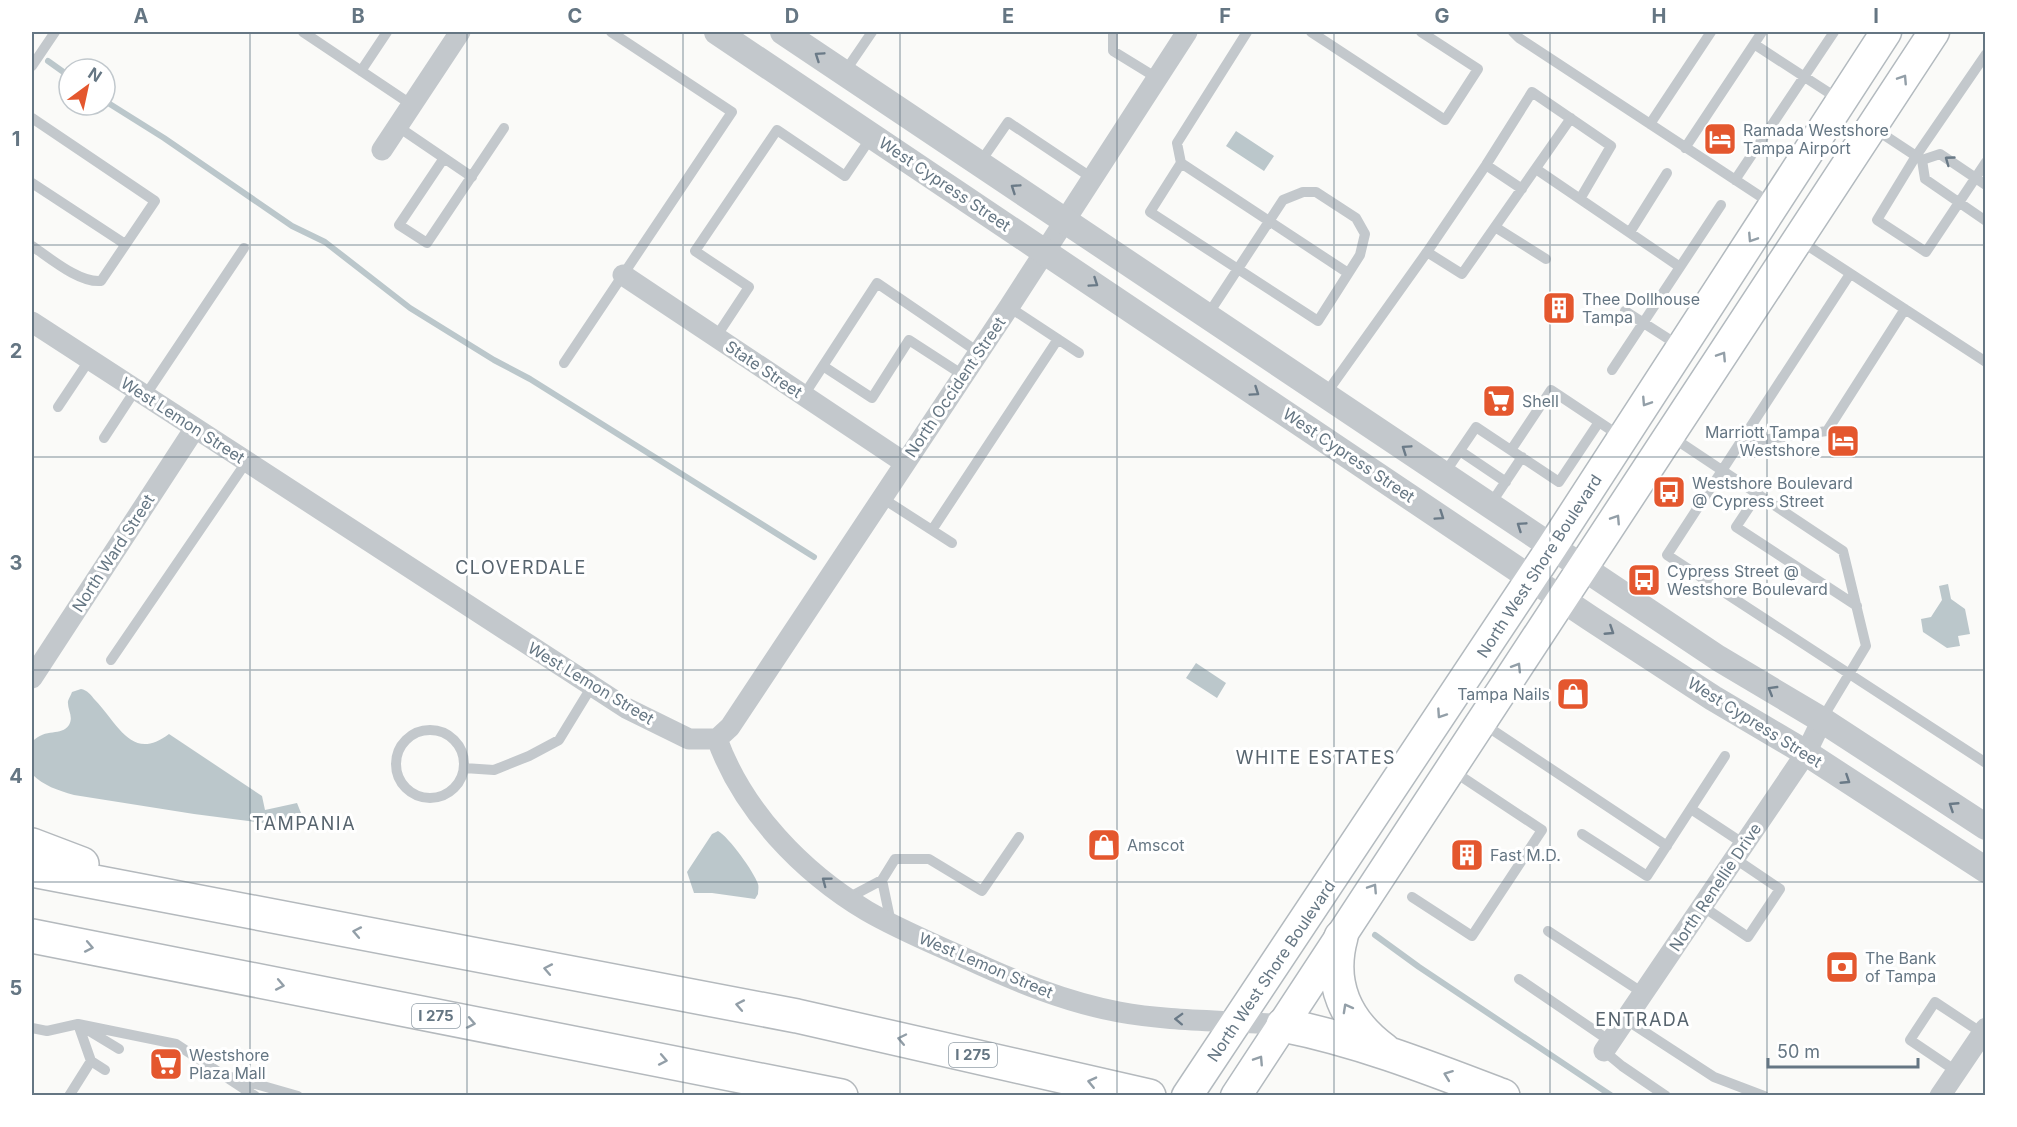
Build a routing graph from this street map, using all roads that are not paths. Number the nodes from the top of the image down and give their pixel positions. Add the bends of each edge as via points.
1 (55, 32) edge
2 (303, 32) edge
3 (387, 32) edge
4 (460, 32) edge
5 (610, 32) edge
6 (717, 32) edge
7 (872, 32) edge
8 (1113, 32) edge
9 (1187, 32) edge
10 (1247, 32) edge
11 (1311, 32) edge
12 (1421, 32) edge
13 (1513, 32) edge
14 (1711, 32) edge
15 (1762, 32) edge
16 (1834, 32) edge
17 (1886, 32) edge
18 (1934, 32) edge
19 (787, 33) edge
20 (1754, 44) junction
21 (1986, 54) edge
22 (32, 66) edge
23 (361, 71) junction
24 (844, 73) junction
25 (1804, 76) junction
26 (1157, 78) junction
27 (1840, 100) junction
28 (411, 105) junction
29 (32, 118) edge
30 (1571, 118) junction
31 (1650, 124) junction
32 (398, 126) junction
33 (1872, 127) junction
34 (504, 128) dead end
35 (872, 136) junction
36 (1685, 148) junction
37 (382, 150) dead end
38 (444, 158) junction
39 (1919, 158) junction
40 (1986, 162) edge
41 (1182, 163) junction
42 (979, 164) junction
43 (1486, 165) junction
44 (1536, 169) junction
45 (1667, 173) dead end
46 (472, 177) junction
47 (1092, 178) junction
48 (1974, 178) junction
49 (1735, 180) junction
50 (32, 183) edge
51 (1986, 185) edge
52 (1522, 189) junction
53 (1580, 199) junction
54 (1958, 203) junction
55 (1721, 205) dead end
56 (1773, 205) junction
57 (1064, 221) junction
58 (1269, 221) junction
59 (1986, 221) edge
60 (1495, 227) junction
61 (1630, 232) junction
62 (1798, 240) junction
63 (125, 244) junction
64 (32, 246) edge
65 (244, 248) dead end
66 (1045, 250) junction
67 (1427, 252) junction
68 (1546, 259) dead end
69 (1680, 267) junction
70 (1237, 270) junction
71 (1348, 273) junction
72 (1850, 274) junction
73 (623, 275) junction
74 (1009, 307) junction
75 (1905, 309) junction
76 (1625, 311) dead end
77 (1207, 316) junction
78 (32, 322) edge
79 (1644, 323) junction
80 (716, 337) junction
81 (1058, 339) junction
82 (1681, 348) junction
83 (978, 352) junction
84 (1079, 353) dead end
85 (90, 359) junction
86 (1986, 362) edge
87 (564, 363) dead end
88 (823, 366) junction
89 (1612, 370) dead end
90 (963, 375) junction
91 (141, 392) junction
92 (804, 395) junction
93 (1325, 395) junction
94 (58, 407) dead end
95 (1304, 425) junction
96 (195, 428) junction
97 (1611, 430) junction
98 (1671, 436) junction
99 (104, 438) dead end
100 (1740, 443) junction
101 (1511, 450) junction
102 (1460, 451) junction
103 (1522, 457) junction
104 (247, 462) junction
105 (905, 463) junction
106 (1722, 470) junction
107 (1444, 474) junction
108 (1564, 475) junction
109 (1506, 482) junction
110 (1588, 491) junction
111 (1758, 494) junction
112 (882, 498) junction
113 (1490, 505) junction
114 (932, 530) junction
115 (952, 543) dead end
116 (1552, 547) junction
117 (1583, 568) junction
118 (1532, 578) junction
119 (1562, 598) junction
120 (1857, 606) junction
121 (111, 660) dead end
122 (1850, 674) junction
123 (32, 678) edge
124 (592, 686) junction
125 (1822, 720) junction
126 (1482, 723) junction
127 (717, 739) junction
128 (1806, 753) junction
129 (1725, 756) dead end
130 (1986, 763) edge
131 (464, 768) junction
132 (1451, 770) junction
133 (1691, 809) junction
134 (1986, 828) edge
135 (1582, 834) dead end
136 (1019, 837) dead end
137 (32, 844) edge
138 (1667, 846) junction
139 (1739, 851) junction
140 (32, 870) edge
141 (1986, 870) edge
142 (882, 880) junction
143 (1412, 897) dead end
144 (848, 898) junction
145 (201, 902) junction
146 (1702, 906) junction
147 (891, 923) junction
148 (1548, 931) dead end
149 (32, 936) edge
150 (1341, 937) junction
151 (1519, 979) dead end
152 (1642, 993) junction
153 (1625, 1019) junction
154 (1237, 1021) junction
155 (78, 1024) junction
156 (1283, 1025) junction
157 (32, 1029) edge
158 (1984, 1030) edge
159 (1607, 1046) junction
160 (119, 1049) dead end
161 (1385, 1051) junction
162 (91, 1061) junction
163 (105, 1070) dead end
164 (1956, 1071) junction
165 (220, 1073) junction
166 (69, 1095) edge
167 (255, 1095) edge
168 (298, 1095) edge
169 (841, 1095) edge
170 (1149, 1095) edge
171 (1186, 1095) edge
172 (1236, 1095) edge
173 (1503, 1095) edge
174 (1666, 1095) edge
175 (1764, 1095) edge
176 (1940, 1095) edge

1 - 22 lane
2 - 23 lane
3 - 23 lane
4 - 28 street
5 - 73 lane via 732,112
6 - 35 street, West Cypress Street
7 - 24 lane
8 - 26 lane via 1113,51
9 - 26 street, North Occident Street
10 - 41 lane via 1177,143
11 - 12 lane via 1445,120 1478,69
13 - 31 lane
14 - 31 lane
15 - 20 lane
16 - 25 lane
17 - 27 main road, North West Shore Boulevard
33 -> 18 main road
24 -> 19 street
20 - 25 lane
20 - 36 lane
21 - 39 lane
23 - 28 lane
24 - 42 street
25 - 27 lane
25 - 49 lane
26 - 47 street, North Occident Street
27 - 33 main road
27 - 56 main road, North West Shore Boulevard
28 - 32 street
29 - 63 lane via 155,201
30 - 43 lane via 1532,92
30 - 44 lane
30 - 53 lane via 1611,146
31 - 36 lane
32 - 37 street
32 - 38 lane
33 - 39 lane
33 - 62 main road
34 - 46 lane
35 - 66 street, West Cypress Street
35 - 80 lane via 845,176 777,130 696,251 749,287
36 - 49 lane
38 - 46 lane
38 - 46 lane via 399,225 427,243
48 -> 39 lane via 1940,154
39 - 54 lane via 1925,179
39 - 54 lane via 1877,220 1926,252
40 - 48 lane
41 - 58 lane
41 - 70 lane via 1150,212
42 - 47 lane via 1008,122
57 -> 42 street
43 - 52 lane
43 - 67 lane
44 - 52 lane
44 - 53 lane
45 - 61 lane
47 - 57 street, North Occident Street
48 - 51 lane
48 - 54 lane
49 - 56 lane
50 - 63 lane
52 - 60 lane
53 - 61 lane
54 - 59 lane
55 - 69 lane
56 -> 82 main road, North West Shore Boulevard
57 - 66 street, North Occident Street
57 - 77 street
58 - 70 lane
58 - 71 lane
58 - 71 lane via 1283,200 1303,192 1316,192 1356,218 1365,234 1360,255
60 - 67 lane via 1462,274
60 - 68 lane
61 - 69 lane
62 - 72 lane
98 -> 62 main road
63 - 64 lane via 101,281 91,282
65 - 91 lane
66 - 74 street, North Occident Street
66 -> 95 street, West Cypress Street
67 - 93 lane
69 - 79 lane
70 - 71 lane via 1318,321
70 - 77 lane
72 - 75 lane
72 - 100 lane
73 - 80 street, State Street
73 - 87 lane
74 - 81 lane
74 - 83 street, North Occident Street
75 - 86 lane
75 - 100 lane via 1827,430
76 - 79 lane
77 - 93 street
78 - 85 street, West Lemon Street
79 - 82 lane
79 - 89 lane
80 - 92 street, State Street
81 - 84 lane
81 - 114 lane
82 -> 97 main road, North West Shore Boulevard
83 - 88 lane via 876,283
83 - 90 street, North Occident Street
85 - 91 street, West Lemon Street
85 - 94 lane
88 - 90 lane via 872,398 909,340
88 - 92 lane
90 - 105 street, North Occident Street
91 - 96 street, West Lemon Street
91 - 99 lane
92 - 105 street, State Street
93 - 95 street
107 -> 93 street
95 -> 118 street, West Cypress Street
96 - 104 street, West Lemon Street
96 - 123 street, North Ward Street
97 - 101 lane via 1551,390
97 - 108 lane
97 - 110 main road, North West Shore Boulevard
98 - 106 lane
117 -> 98 main road
100 - 106 lane
101 - 102 lane via 1476,427
101 - 103 lane
102 - 107 lane
102 - 109 lane
103 - 108 lane via 1559,482
103 - 109 lane
104 - 121 lane
104 - 124 street, West Lemon Street
105 - 112 street, North Occident Street
106 - 111 lane
106 - 122 lane via 1667,555
107 - 113 street
108 - 110 lane
109 - 113 lane
110 - 116 main road, North West Shore Boulevard
111 - 120 lane via 1843,551
111 - 120 lane via 1736,527
112 - 114 lane
112 - 127 street, North Occident Street via 730,727
116 -> 113 street
114 - 115 lane
116 - 117 street
116 - 118 main road, North West Shore Boulevard
117 - 119 main road
125 -> 117 street
118 - 119 street, West Cypress Street
118 -> 154 main road, North West Shore Boulevard
126 -> 119 main road
119 -> 128 street, West Cypress Street via 1713,698
120 - 122 lane via 1866,646
122 - 125 lane
122 - 130 lane
124 - 127 street, West Lemon Street via 626,708 689,739
124 - 131 lane via 559,740 494,770
125 - 128 street, North Renellie Drive
134 -> 125 street
126 - 132 main road
126 - 138 lane
144 -> 127 street, West Lemon Street via 796,856 766,824 741,790
128 - 139 street, North Renellie Drive
128 -> 141 street, West Cypress Street
129 - 133 lane
131 - 131 lane via 464,757 452,737 429,729 418,731 400,746 395,769 398,779 414,795 436,798 455,788
132 - 143 lane via 1542,830 1472,936
150 -> 132 main road
133 - 138 lane
133 - 139 lane
135 - 138 lane via 1647,876
136 - 142 lane via 982,891 929,859 895,859
137 - 145 highway via 109,875
139 - 146 street, North Renellie Drive
139 - 146 lane via 1780,889 1748,937
140 - 145 highway, I 275
142 - 144 lane
142 - 147 lane
144 - 147 street, West Lemon Street
170 -> 145 highway, I 275 via 797,1016
146 - 152 street, North Renellie Drive
154 -> 147 street, West Lemon Street via 1151,1017 1088,1005 1005,976
148 - 152 lane
149 -> 169 highway, I 275
150 - 156 main road
161 -> 150 highway via 1360,1029 1341,996 1336,965
151 - 159 lane
152 - 153 street, North Renellie Drive
153 - 159 street, North Renellie Drive
153 - 175 lane via 1714,1077
154 - 156 street, West Lemon Street
154 - 171 main road, North West Shore Boulevard
155 - 157 lane via 46,1031
155 - 160 lane
155 - 162 lane
155 - 165 lane via 176,1044
156 - 161 highway
172 -> 156 main road
158 - 164 street
158 - 164 lane via 1935,1002 1910,1040
159 - 174 lane via 1622,1066
173 -> 161 highway
162 - 163 lane
162 - 166 lane
164 - 176 street
165 - 167 lane
165 - 168 lane

